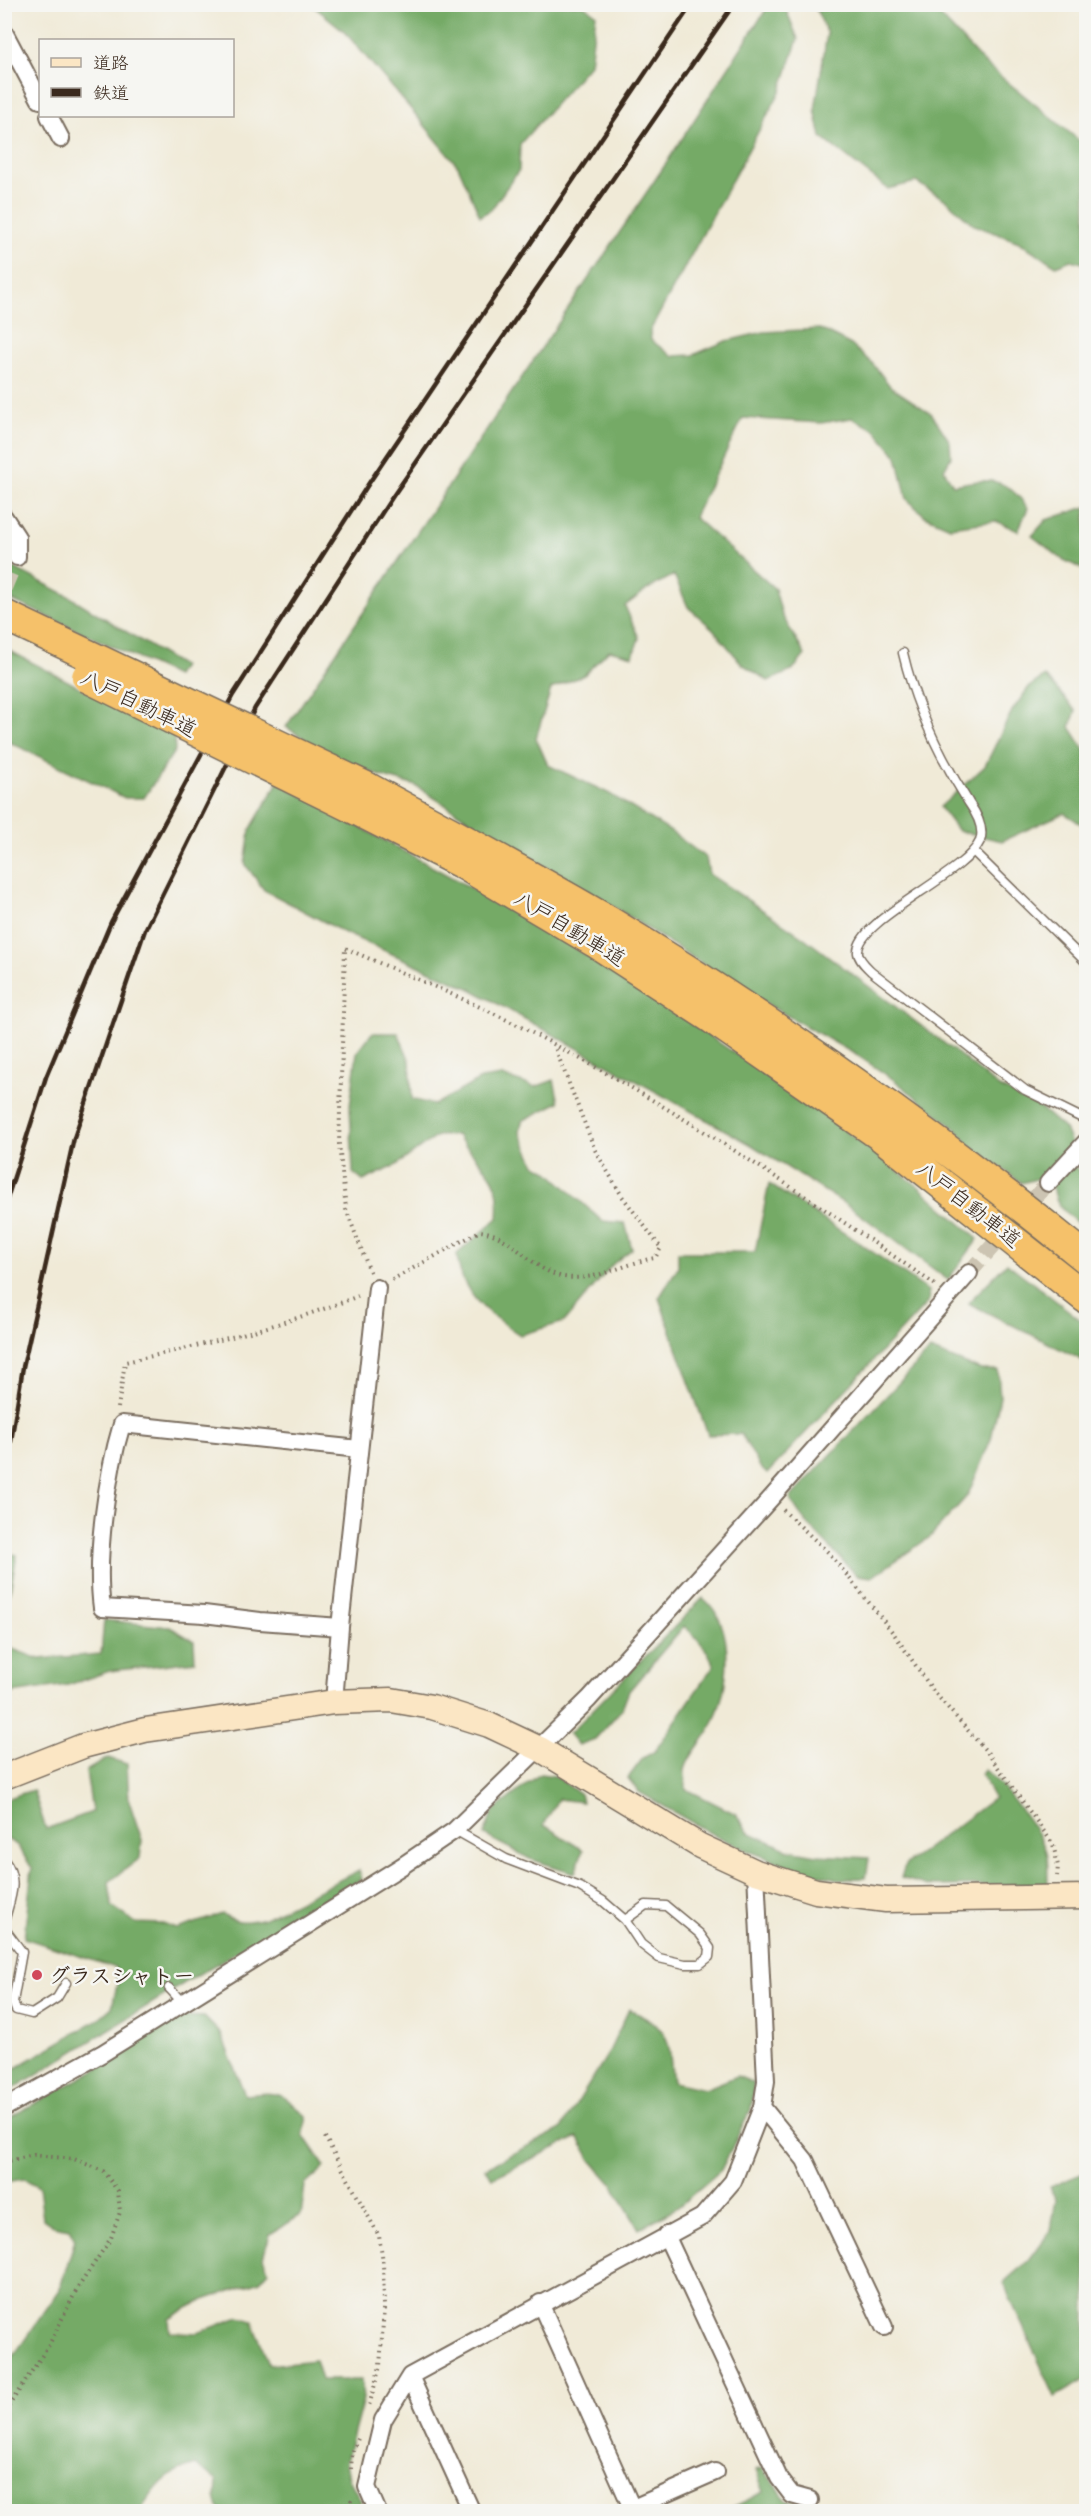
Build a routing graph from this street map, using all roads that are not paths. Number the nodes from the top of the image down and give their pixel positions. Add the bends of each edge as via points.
1 (4, 32) edge
2 (39, 98) edge
3 (50, 117) edge
4 (62, 140) dead end
5 (4, 518) edge
6 (17, 557) tunnel mouth
7 (4, 615) edge
8 (4, 636) edge
9 (903, 653) dead end
10 (358, 797) junction
11 (973, 852) junction
12 (1086, 962) edge
13 (1086, 1120) edge
14 (1086, 1142) edge
15 (1048, 1184) tunnel mouth
16 (1086, 1258) edge
17 (969, 1273) tunnel mouth
18 (377, 1288) road end
19 (1086, 1298) edge
20 (358, 1449) junction
21 (340, 1627) junction
22 (334, 1702) junction
23 (540, 1749) junction
24 (4, 1777) edge
25 (455, 1830) junction
26 (4, 1860) edge
27 (756, 1872) junction
28 (1086, 1897) edge
29 (625, 1920) junction
30 (4, 1922) edge
31 (4, 1928) edge
32 (66, 1983) dead end
33 (170, 1989) dead end
34 (183, 2003) junction
35 (762, 2107) junction
36 (4, 2108) edge
37 (666, 2235) junction
38 (540, 2303) junction
39 (884, 2327) dead end
40 (410, 2376) junction
41 (715, 2472) dead end
42 (810, 2499) dead end
43 (628, 2510) edge
44 (378, 2511) edge
45 (472, 2511) edge

1 - 2 street
3 - 4 street
5 - 6 street via 17,537
7 - 10 highway, 八戸自動車道, bridge
8 - 10 highway, 八戸自動車道, bridge
9 - 11 lane via 912,691 936,747 980,819 981,839
10 - 16 highway, 八戸自動車道 via 608,921 901,1113
10 - 19 highway, 八戸自動車道 via 710,1017 881,1136
11 - 12 lane
11 - 13 lane via 884,918 862,938 857,952 871,971 998,1071 1025,1090
14 - 15 street
17 - 23 street via 772,1497
18 - 20 street
20 - 21 street
20 - 21 street via 122,1424 108,1489 98,1584 102,1608
21 - 22 street
22 - 23 street via 391,1700 432,1707 489,1725
22 - 24 street via 145,1730 83,1746
23 - 25 street
23 - 27 street via 700,1846
25 - 29 lane via 506,1859 580,1887
25 - 34 street
26 - 30 lane via 13,1870 13,1886
27 - 28 street via 816,1891 886,1900
27 - 35 street via 766,2081
29 - 29 lane via 641,1944 659,1958 700,1964 709,1957 710,1948 700,1934 666,1906 646,1905
31 - 32 lane via 22,1952 13,2002 16,2010 32,2014 57,1998
33 - 34 lane
34 - 36 street
35 - 37 street via 733,2181 702,2217
35 - 39 street via 805,2160
37 - 38 street
37 - 42 street via 779,2478 792,2495
38 - 40 street
38 - 43 street
40 - 44 street via 383,2420 367,2487
40 - 45 street
41 - 43 street

